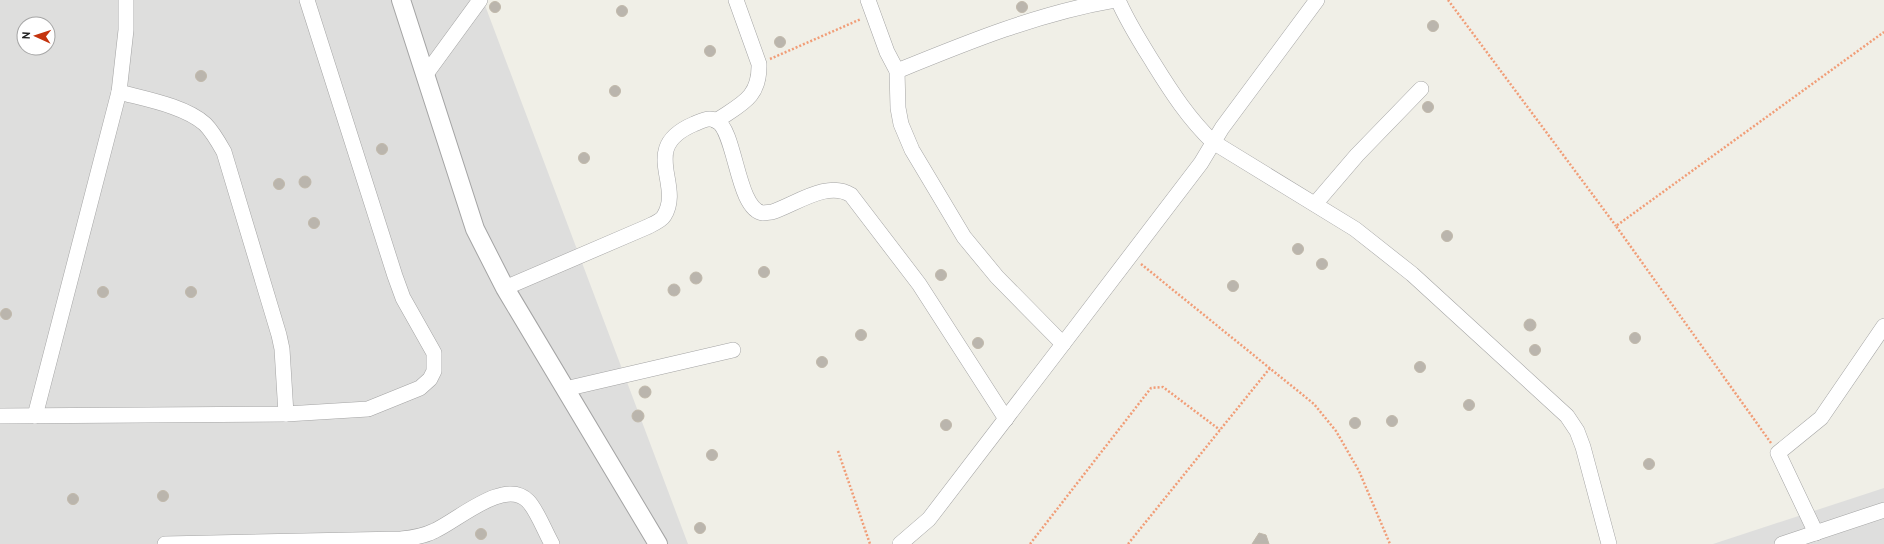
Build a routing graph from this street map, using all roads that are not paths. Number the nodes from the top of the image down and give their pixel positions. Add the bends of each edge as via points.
1 (126, 0) edge
2 (307, 0) edge
3 (401, 0) edge
4 (480, 0) edge
5 (736, 0) edge
6 (1115, 0) edge
7 (1118, 0) edge
8 (1317, 0) edge
9 (871, 7) edge
10 (897, 71) junction
11 (426, 74) junction
12 (1421, 89) dead end
13 (119, 92) junction
14 (716, 121) junction
15 (1213, 142) junction
16 (1315, 204) junction
17 (506, 288) junction
18 (1884, 326) edge
19 (1063, 344) junction
20 (733, 350) dead end
21 (566, 389) junction
22 (286, 414) junction
23 (0, 416) edge
24 (35, 416) junction
25 (1006, 419) junction
26 (1884, 510) edge
27 (1816, 533) junction
28 (165, 544) edge
29 (552, 544) edge
30 (658, 544) edge
31 (900, 544) edge
32 (1609, 544) edge
33 (1782, 544) edge

1 - 13 street via 126,30
2 - 22 street via 395,276 403,298 434,353 435,364 430,379 420,388 368,409
3 - 11 street
4 - 11 street
5 - 14 street via 759,64 759,75 751,97
6 - 10 street via 1081,6 1006,29
7 - 15 street via 1127,21 1180,106
8 - 15 street
9 - 10 street via 887,52
10 - 19 street via 901,124 912,150 964,237 997,277
11 - 17 street via 475,229
12 - 16 street via 1357,155
13 - 22 street via 186,112 205,124 224,152 279,335
13 - 24 street
14 - 17 street via 706,119 682,129 667,146 665,164 669,198 664,217 647,228
14 - 25 street via 723,127 746,196 758,211 772,212 831,189 851,195 919,284
15 - 16 street
15 - 19 street via 1201,163
16 - 32 street via 1355,229 1412,274 1568,416 1583,447
17 - 21 street
18 - 27 street via 1820,418 1778,453
19 - 25 street
20 - 21 street
21 - 30 street
22 - 24 street
23 - 24 street
25 - 31 street via 929,519
26 - 27 street
27 - 33 street
28 - 29 street via 416,537 433,532 504,493 520,495 528,501

